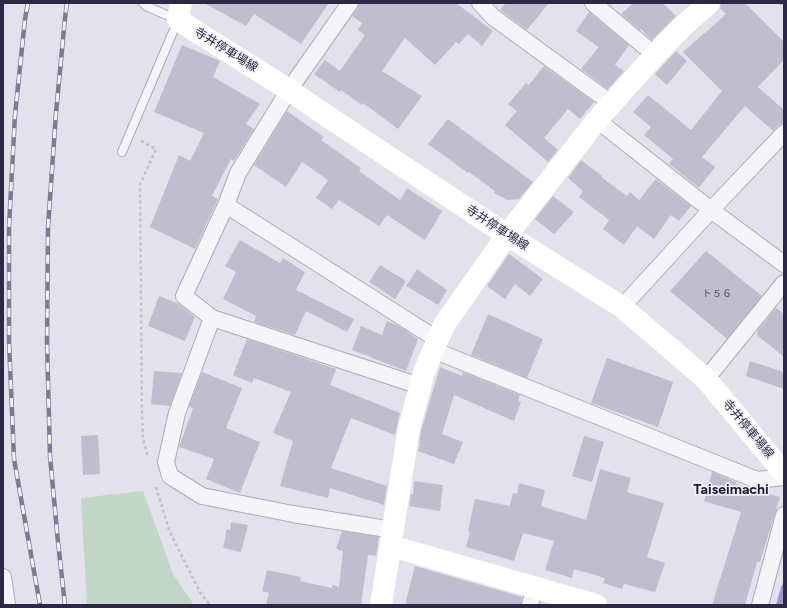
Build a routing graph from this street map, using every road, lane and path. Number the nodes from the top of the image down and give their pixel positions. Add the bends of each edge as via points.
1 (143, 3) edge
2 (350, 3) edge
3 (480, 3) edge
4 (593, 3) edge
5 (709, 3) edge
6 (780, 3) edge
7 (784, 6) edge
8 (180, 11) edge
9 (655, 55) junction
10 (288, 90) junction
11 (611, 104) junction
12 (597, 120) junction
13 (784, 133) edge
14 (137, 138) dead end
15 (122, 152) dead end
16 (226, 205) junction
17 (711, 210) junction
18 (507, 235) junction
19 (784, 264) edge
20 (784, 283) edge
21 (622, 307) junction
22 (212, 318) junction
23 (435, 345) junction
24 (706, 379) junction
25 (420, 386) junction
26 (149, 461) dead end
27 (784, 473) edge
28 (784, 477) edge
29 (154, 483) dead end
30 (784, 515) edge
31 (392, 538) junction
32 (3, 577) edge
33 (533, 596) edge
34 (7, 605) edge
35 (210, 605) edge
36 (381, 605) edge
37 (596, 605) edge
38 (760, 605) edge

1 - 8 lane via 146,6
2 - 10 street
3 - 11 street via 492,17
4 - 9 street
5 - 9 street
6 - 7 path
8 - 10 street, 寺井停車場線
8 - 15 lane
9 - 11 street
10 - 16 street via 238,173
10 - 18 street, 寺井停車場線
11 - 12 street
12 - 17 street
12 - 18 street
13 - 17 street
14 - 26 path via 156,149 140,185 142,415 143,438
16 - 22 street via 184,296
16 - 23 street
17 - 19 street
17 - 21 street
18 - 21 street, 寺井停車場線
18 - 23 street via 444,325
20 - 24 street
21 - 24 street, 寺井停車場線
22 - 25 street
22 - 31 street via 177,413 166,462 170,476 202,496 293,514
23 - 25 street
23 - 28 street via 757,480
24 - 27 street, 寺井停車場線
25 - 31 street via 409,428
29 - 35 path via 169,530 200,592
30 - 38 street
31 - 33 street
31 - 36 street
32 - 34 street
33 - 37 street

